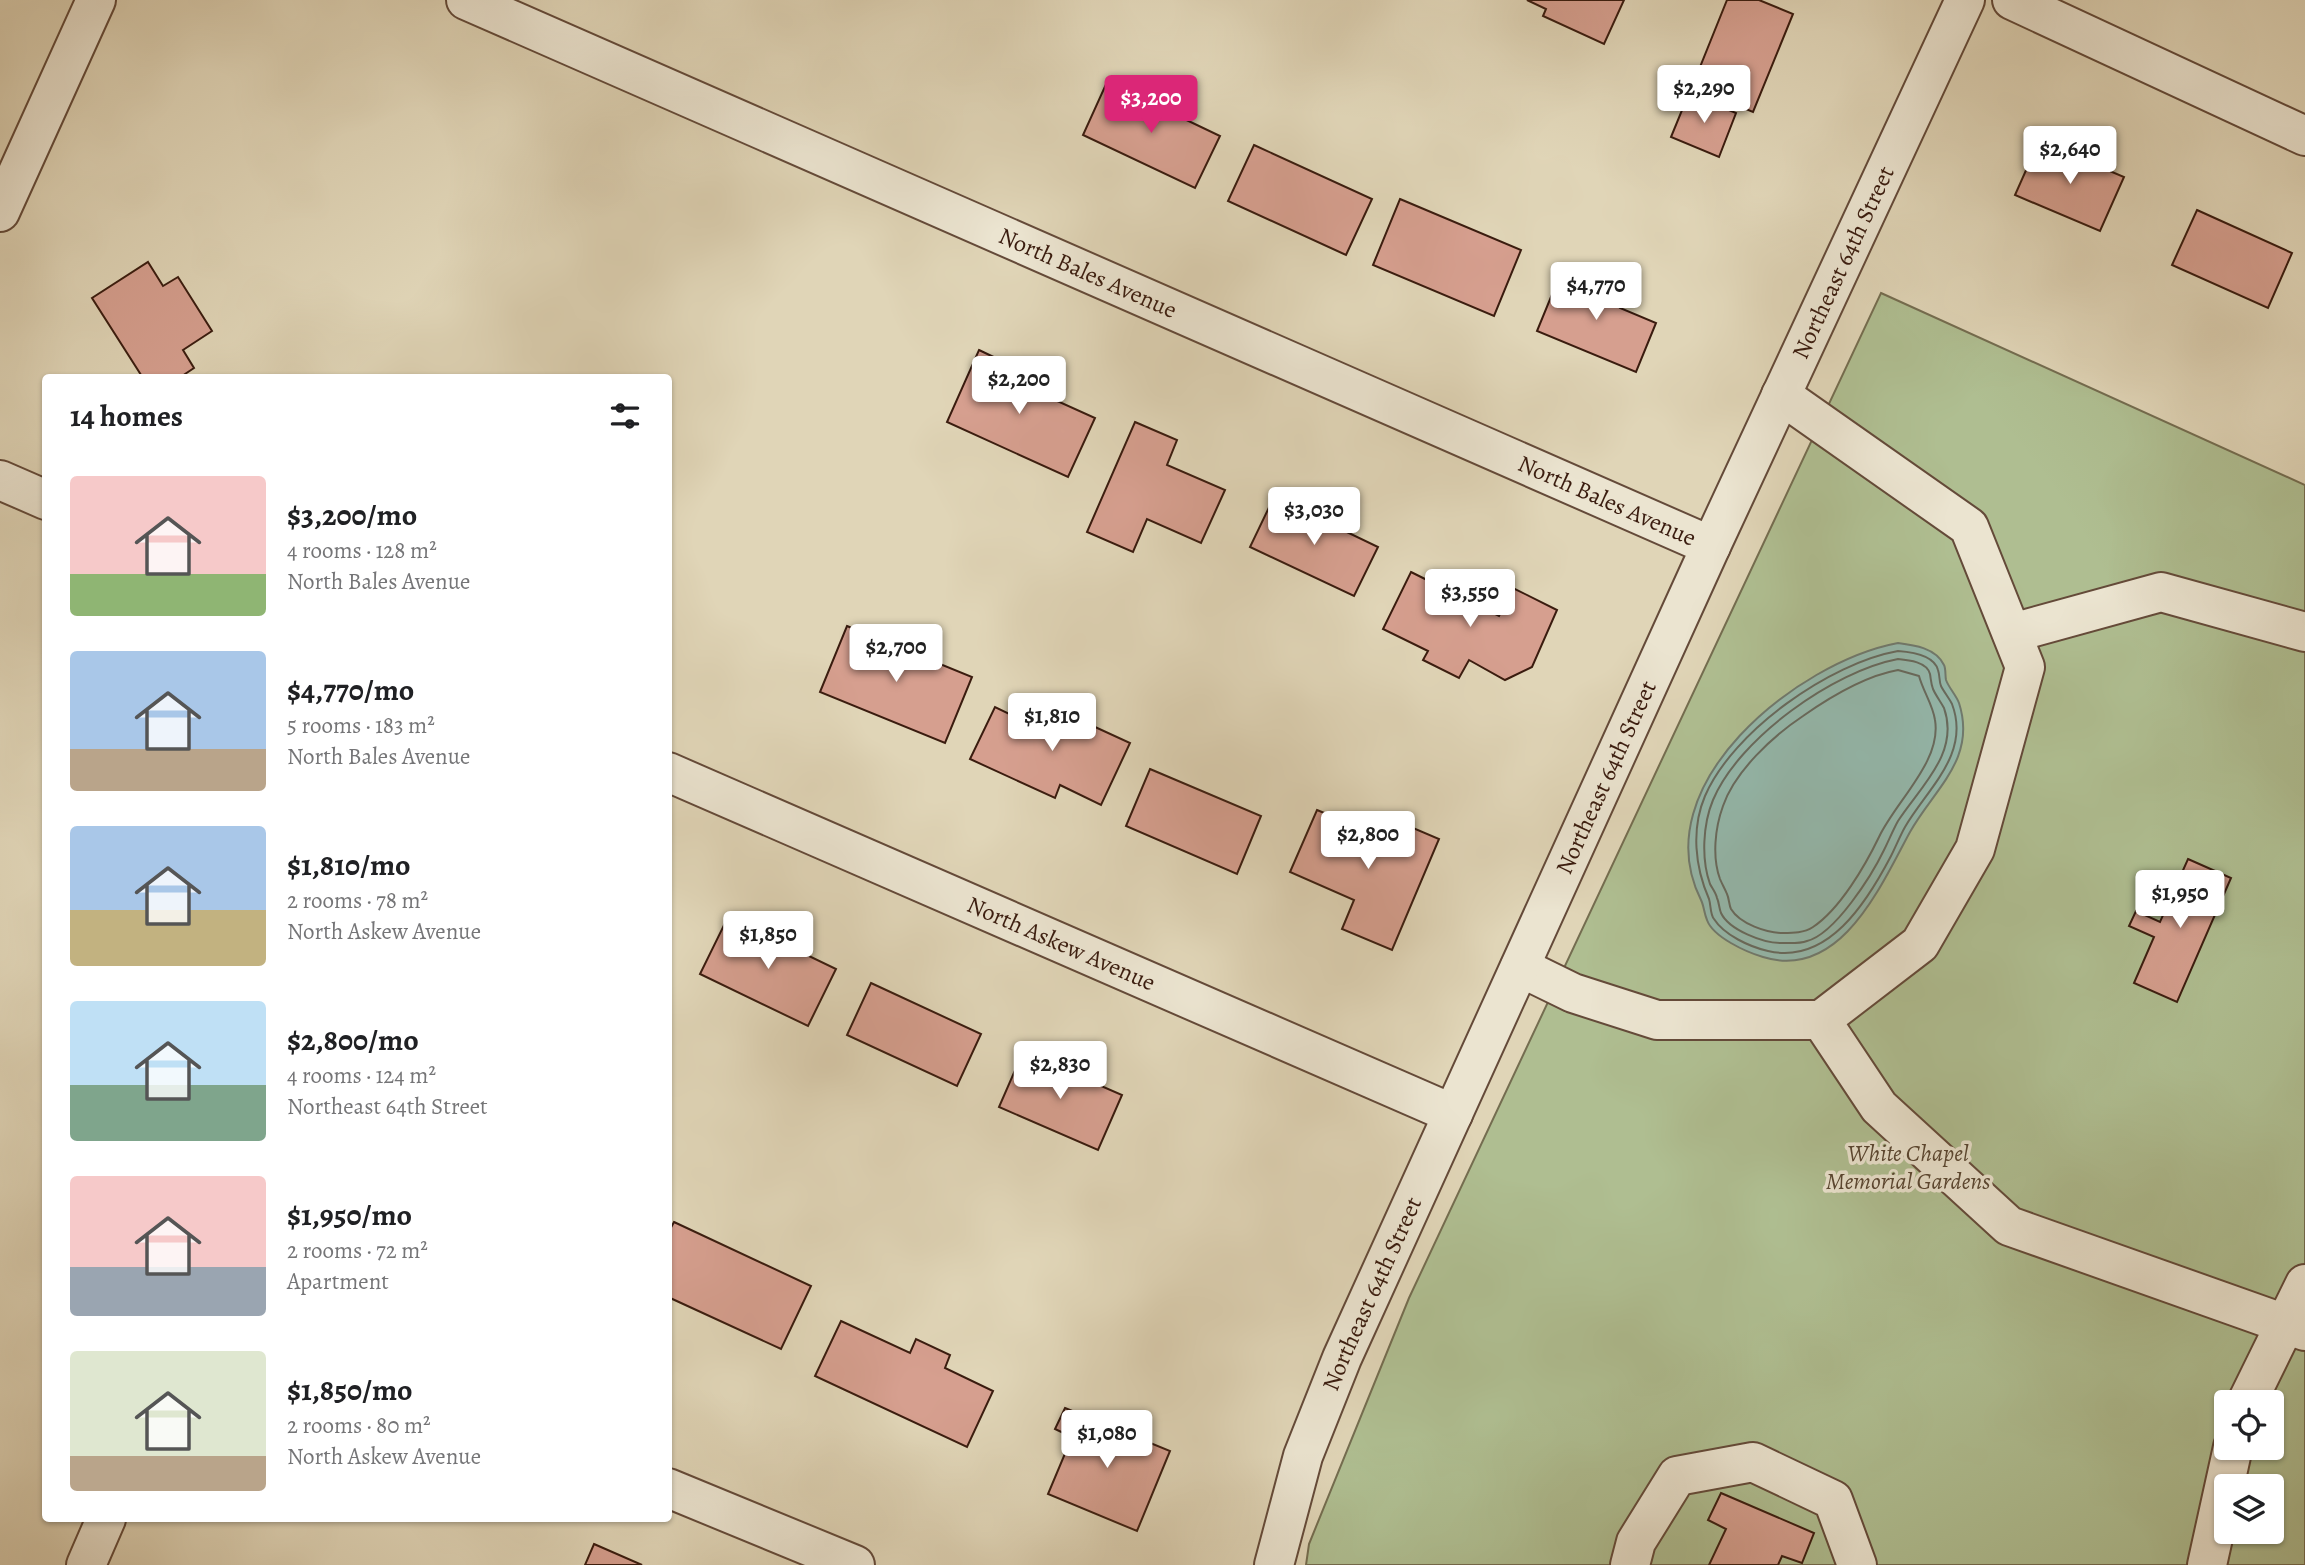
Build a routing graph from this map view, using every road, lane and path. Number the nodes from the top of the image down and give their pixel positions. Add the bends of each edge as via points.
1 (96, 0) edge
2 (466, 0) edge
3 (1965, 0) edge
4 (2012, 0) edge
5 (2305, 136) edge
6 (0, 212) edge
7 (1781, 395) junction
8 (0, 480) edge
9 (42, 498) edge
10 (1710, 547) junction
11 (2305, 632) edge
12 (2012, 633) junction
13 (672, 774) edge
14 (1520, 967) junction
15 (1821, 1020) junction
16 (1453, 1114) junction
17 (2305, 1284) edge
18 (2295, 1328) edge
19 (2255, 1390) edge
20 (2230, 1460) edge
21 (672, 1490) edge
22 (105, 1522) edge
23 (86, 1565) edge
24 (855, 1565) edge
25 (1274, 1565) edge
26 (1630, 1565) edge
27 (1857, 1565) edge
28 (2207, 1565) edge

1 - 6 street
2 - 10 street, North Bales Avenue
3 - 7 street, Northeast 64th Street
4 - 5 street
7 - 10 street, Northeast 64th Street
7 - 12 street via 1969,527
8 - 9 street
10 - 14 street, Northeast 64th Street
11 - 12 street via 2161,592
12 - 15 street via 2025,667 1975,849 1920,944
13 - 16 street, North Askew Avenue
14 - 15 street via 1573,993 1657,1020
14 - 16 street, Northeast 64th Street
15 - 18 street via 1879,1107 2008,1226
16 - 25 street, Northeast 64th Street via 1322,1407 1303,1456
17 - 18 street
18 - 19 street
20 - 28 street
21 - 24 street
22 - 23 street
26 - 27 street via 1636,1542 1677,1476 1753,1462 1833,1500

